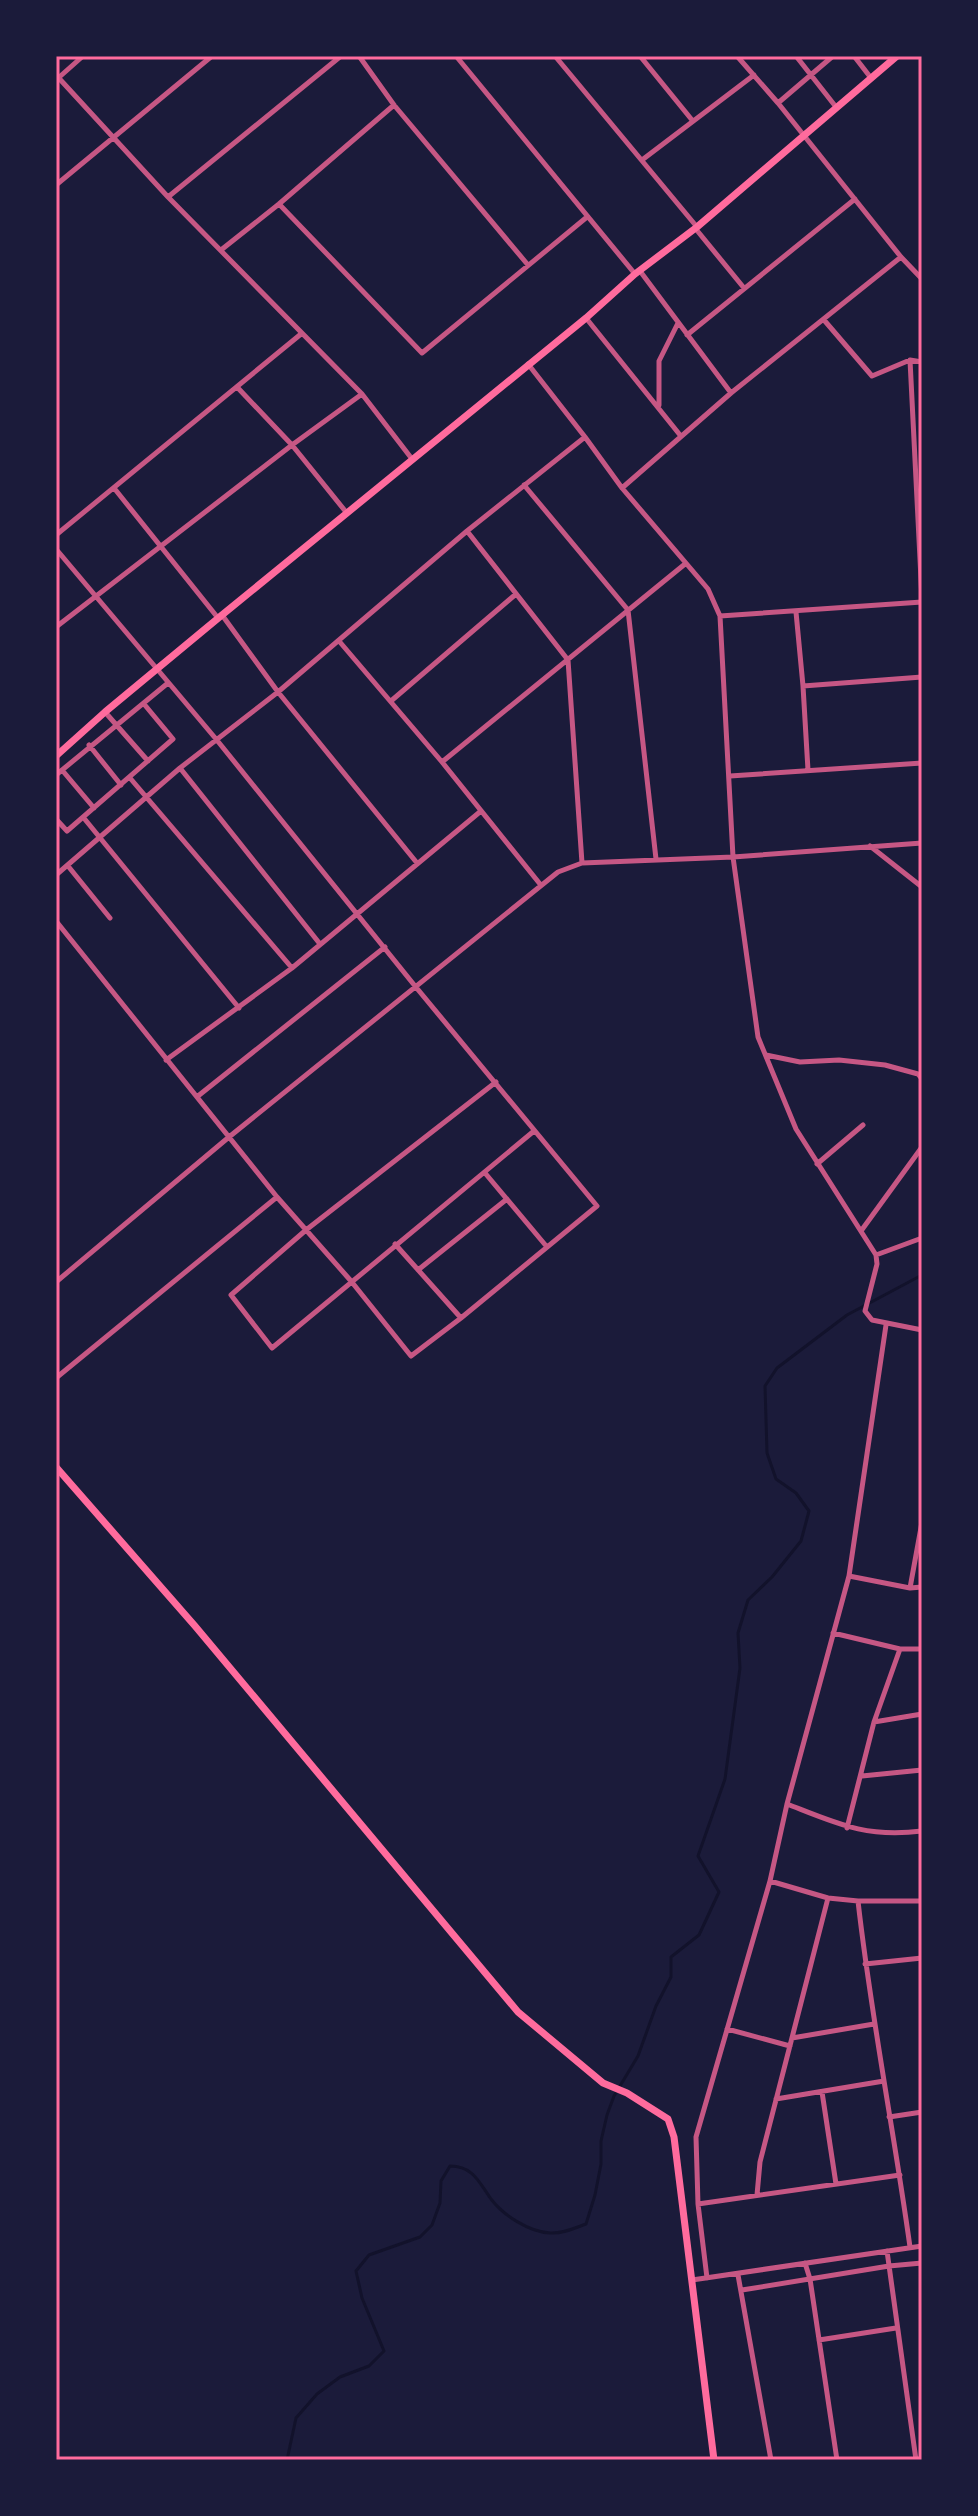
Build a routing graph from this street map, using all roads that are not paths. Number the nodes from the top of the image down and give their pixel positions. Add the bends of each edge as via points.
1 (83, 56) edge
2 (212, 56) edge
3 (341, 56) edge
4 (359, 56) edge
5 (555, 56) edge
6 (640, 56) edge
7 (737, 56) edge
8 (796, 56) edge
9 (833, 56) edge
10 (854, 56) edge
11 (458, 57) edge
12 (893, 57) edge
13 (812, 74) junction
14 (754, 75) junction
15 (57, 77) edge
16 (871, 78) junction
17 (778, 103) junction
18 (394, 105) junction
19 (836, 107) junction
20 (692, 120) junction
21 (804, 135) junction
22 (112, 138) junction
23 (642, 160) junction
24 (56, 185) edge
25 (168, 197) junction
26 (855, 199) junction
27 (279, 204) junction
28 (587, 217) junction
29 (696, 227) junction
30 (221, 250) junction
31 (901, 257) junction
32 (528, 265) junction
33 (637, 272) junction
34 (922, 279) edge
35 (744, 288) junction
36 (586, 318) junction
37 (824, 320) junction
38 (678, 323) junction
39 (301, 334) junction
40 (687, 335) junction
41 (910, 360) junction
42 (922, 362) edge
43 (528, 364) junction
44 (237, 387) junction
45 (731, 393) junction
46 (362, 394) junction
47 (659, 406) junction
48 (680, 435) junction
49 (585, 437) junction
50 (292, 445) junction
51 (412, 459) junction
52 (524, 485) junction
53 (114, 488) junction
54 (622, 488) junction
55 (346, 512) junction
56 (467, 531) junction
57 (56, 535) edge
58 (160, 545) junction
59 (56, 549) edge
60 (685, 564) junction
61 (516, 594) junction
62 (94, 596) junction
63 (922, 600) edge
64 (628, 610) junction
65 (796, 611) junction
66 (220, 616) junction
67 (720, 616) junction
68 (56, 627) edge
69 (339, 641) junction
70 (568, 660) junction
71 (157, 669) junction
72 (922, 677) edge
73 (168, 683) junction
74 (803, 686) junction
75 (278, 692) junction
76 (391, 701) junction
77 (144, 704) junction
78 (105, 712) junction
79 (116, 724) junction
80 (216, 739) junction
81 (89, 745) junction
82 (56, 756) edge
83 (148, 761) junction
84 (442, 762) junction
85 (922, 763) edge
86 (180, 768) junction
87 (62, 770) junction
88 (808, 770) junction
89 (56, 775) edge
90 (730, 776) junction
91 (130, 778) junction
92 (121, 786) junction
93 (147, 798) junction
94 (94, 808) junction
95 (481, 811) junction
96 (83, 817) junction
97 (56, 819) edge
98 (101, 838) junction
99 (922, 843) edge
100 (869, 846) junction
101 (733, 857) junction
102 (656, 859) junction
103 (417, 863) junction
104 (582, 863) junction
105 (68, 866) junction
106 (56, 875) edge
107 (540, 884) junction
108 (922, 887) edge
109 (357, 913) junction
110 (110, 918) dead end
111 (56, 921) edge
112 (320, 944) junction
113 (385, 946) junction
114 (292, 968) junction
115 (415, 986) junction
116 (239, 1008) junction
117 (765, 1055) junction
118 (166, 1060) junction
119 (922, 1079) edge
120 (496, 1082) junction
121 (198, 1096) junction
122 (863, 1125) dead end
123 (534, 1131) junction
124 (229, 1137) junction
125 (922, 1147) edge
126 (817, 1164) junction
127 (485, 1173) junction
128 (277, 1197) junction
129 (507, 1199) junction
130 (306, 1230) junction
131 (861, 1231) junction
132 (922, 1238) edge
133 (395, 1244) junction
134 (547, 1247) junction
135 (876, 1255) junction
136 (418, 1270) junction
137 (351, 1281) junction
138 (56, 1282) edge
139 (461, 1318) junction
140 (886, 1325) junction
141 (922, 1330) edge
142 (56, 1378) edge
143 (56, 1467) edge
144 (922, 1522) edge
145 (921, 1534) edge
146 (849, 1576) junction
147 (922, 1587) edge
148 (910, 1588) junction
149 (833, 1633) junction
150 (900, 1649) junction
151 (922, 1649) edge
152 (922, 1714) edge
153 (874, 1722) junction
154 (922, 1770) edge
155 (862, 1776) junction
156 (787, 1804) junction
157 (847, 1828) junction
158 (922, 1831) edge
159 (770, 1881) junction
160 (828, 1898) junction
161 (858, 1901) junction
162 (922, 1901) edge
163 (922, 1958) edge
164 (865, 1964) junction
165 (874, 2024) junction
166 (727, 2029) junction
167 (792, 2038) junction
168 (790, 2046) junction
169 (884, 2081) junction
170 (822, 2092) junction
171 (776, 2099) junction
172 (922, 2112) edge
173 (889, 2117) junction
174 (900, 2175) junction
175 (836, 2184) junction
176 (757, 2195) junction
177 (698, 2204) junction
178 (922, 2246) edge
179 (910, 2247) junction
180 (887, 2251) junction
181 (805, 2263) junction
182 (922, 2263) edge
183 (889, 2266) junction
184 (738, 2275) junction
185 (707, 2278) junction
186 (810, 2279) junction
187 (692, 2280) junction
188 (742, 2290) junction
189 (896, 2328) junction
190 (819, 2340) junction
191 (714, 2460) edge
192 (771, 2460) edge
193 (837, 2460) edge
194 (916, 2460) edge

1 - 15 street
2 - 22 street
3 - 25 street
4 - 18 street
5 - 23 street
6 - 20 street
7 - 14 street
8 - 13 street
9 - 13 street
10 - 16 street
11 - 28 street
12 - 16 main road
13 - 17 street
13 - 19 street
14 - 17 street
14 - 20 street
15 - 22 street
16 - 19 main road
17 - 21 street
18 - 27 street
18 - 32 street
19 - 21 main road
20 - 23 street
21 - 26 street
21 - 29 main road
22 - 24 street
22 - 25 street
23 - 29 street
25 - 30 street
26 - 31 street
26 - 35 street
27 - 30 street
27 - 32 street via 422,353
28 - 32 street
28 - 33 street
29 - 33 main road
29 - 35 street
30 - 39 street
31 - 34 street
31 - 37 street
33 - 36 main road
33 - 38 street
35 - 40 street
36 - 43 main road
36 - 47 street
37 - 41 street via 872,376
37 - 45 street
38 - 40 street
38 - 47 street via 659,361
39 - 44 street
39 - 46 street
40 - 45 street
41 - 42 street
41 - 63 street
43 - 49 street
43 - 51 main road
44 - 50 street
44 - 53 street
45 - 48 street
46 - 50 street
46 - 51 street
47 - 48 street
48 - 54 street
49 - 52 street
49 - 54 street
50 - 55 street
50 - 58 street
51 - 55 main road
52 - 56 street
52 - 64 street
53 - 57 street
53 - 58 street
54 - 60 street
55 - 66 main road
56 - 61 street
56 - 69 street
58 - 62 street
58 - 66 street
59 - 62 street
60 - 64 street
60 - 67 street via 708,589
61 - 70 street
61 - 76 street
62 - 68 street
62 - 71 street
63 - 65 street
64 - 70 street
64 - 102 street
65 - 67 street
65 - 74 street
66 - 71 main road
66 - 75 street
67 - 90 street
69 - 75 street
69 - 76 street
70 - 84 street
70 - 104 street
71 - 73 street
71 - 78 main road
72 - 74 street
73 - 77 street
73 - 80 street
74 - 88 street
75 - 80 street
75 - 103 street
76 - 84 street
77 - 79 street
77 - 83 street via 173,739
78 - 79 street
78 - 82 main road
79 - 81 street
79 - 83 street
80 - 86 street
80 - 109 street
81 - 87 street
81 - 92 street
83 - 91 street
84 - 95 street
85 - 88 street
86 - 93 street
86 - 112 street
87 - 89 street
87 - 94 street
88 - 90 street
90 - 101 street
91 - 92 street
91 - 93 street
92 - 94 street
93 - 98 street
93 - 114 street
94 - 96 street
95 - 103 street
95 - 107 street
96 - 97 street via 67,831
96 - 98 street
98 - 105 street
98 - 116 street
99 - 100 street
100 - 101 street
100 - 108 street
101 - 102 street
101 - 117 street via 758,1037
102 - 104 street
103 - 109 street
104 - 107 street
105 - 106 street
105 - 110 street
107 - 115 street
109 - 112 street
109 - 113 street
111 - 118 street
112 - 114 street
113 - 115 street
113 - 121 street
114 - 116 street
115 - 120 street
115 - 124 street
116 - 118 street
117 - 119 street via 800,1062 885,1065
117 - 126 street
118 - 121 street
120 - 123 street
120 - 130 street
121 - 124 street
122 - 126 street
123 - 127 street
123 - 134 street via 597,1206
124 - 128 street
124 - 138 street
125 - 131 street
126 - 131 street
127 - 129 street
127 - 133 street
128 - 130 street
128 - 142 street
129 - 134 street
129 - 136 street
130 - 137 street
130 - 137 street via 231,1295 272,1348
131 - 135 street
132 - 135 street
133 - 136 street
133 - 137 street
134 - 139 street
135 - 140 street via 865,1311
136 - 139 street
137 - 139 street via 411,1356
140 - 141 street
140 - 146 street
143 - 187 main road via 518,2012 603,2083 668,2119
144 - 145 street
145 - 148 street
146 - 148 street
146 - 149 street
147 - 148 street
149 - 150 street
149 - 156 street
150 - 151 street
150 - 153 street
152 - 153 street
153 - 155 street
154 - 155 street
155 - 157 street
156 - 157 street
156 - 159 street
157 - 158 street via 892,1835
159 - 160 street
159 - 166 street
160 - 161 street
160 - 167 street
161 - 162 street
161 - 164 street
163 - 164 street
164 - 165 street
165 - 167 street
165 - 169 street
166 - 168 street
166 - 177 street via 696,2137
167 - 168 street
168 - 171 street
169 - 170 street
169 - 173 street
170 - 171 street
170 - 175 street
171 - 176 street
172 - 173 street
173 - 174 street
174 - 175 street
174 - 179 street
175 - 176 street
176 - 177 street
177 - 185 street
178 - 179 street
179 - 180 street
180 - 181 street
180 - 183 street
181 - 184 street
181 - 186 street
182 - 183 street
183 - 186 street
183 - 189 street
184 - 185 street
184 - 188 street
185 - 187 street
186 - 188 street
186 - 190 street
187 - 191 main road
188 - 192 street
189 - 190 street
189 - 194 street
190 - 193 street

